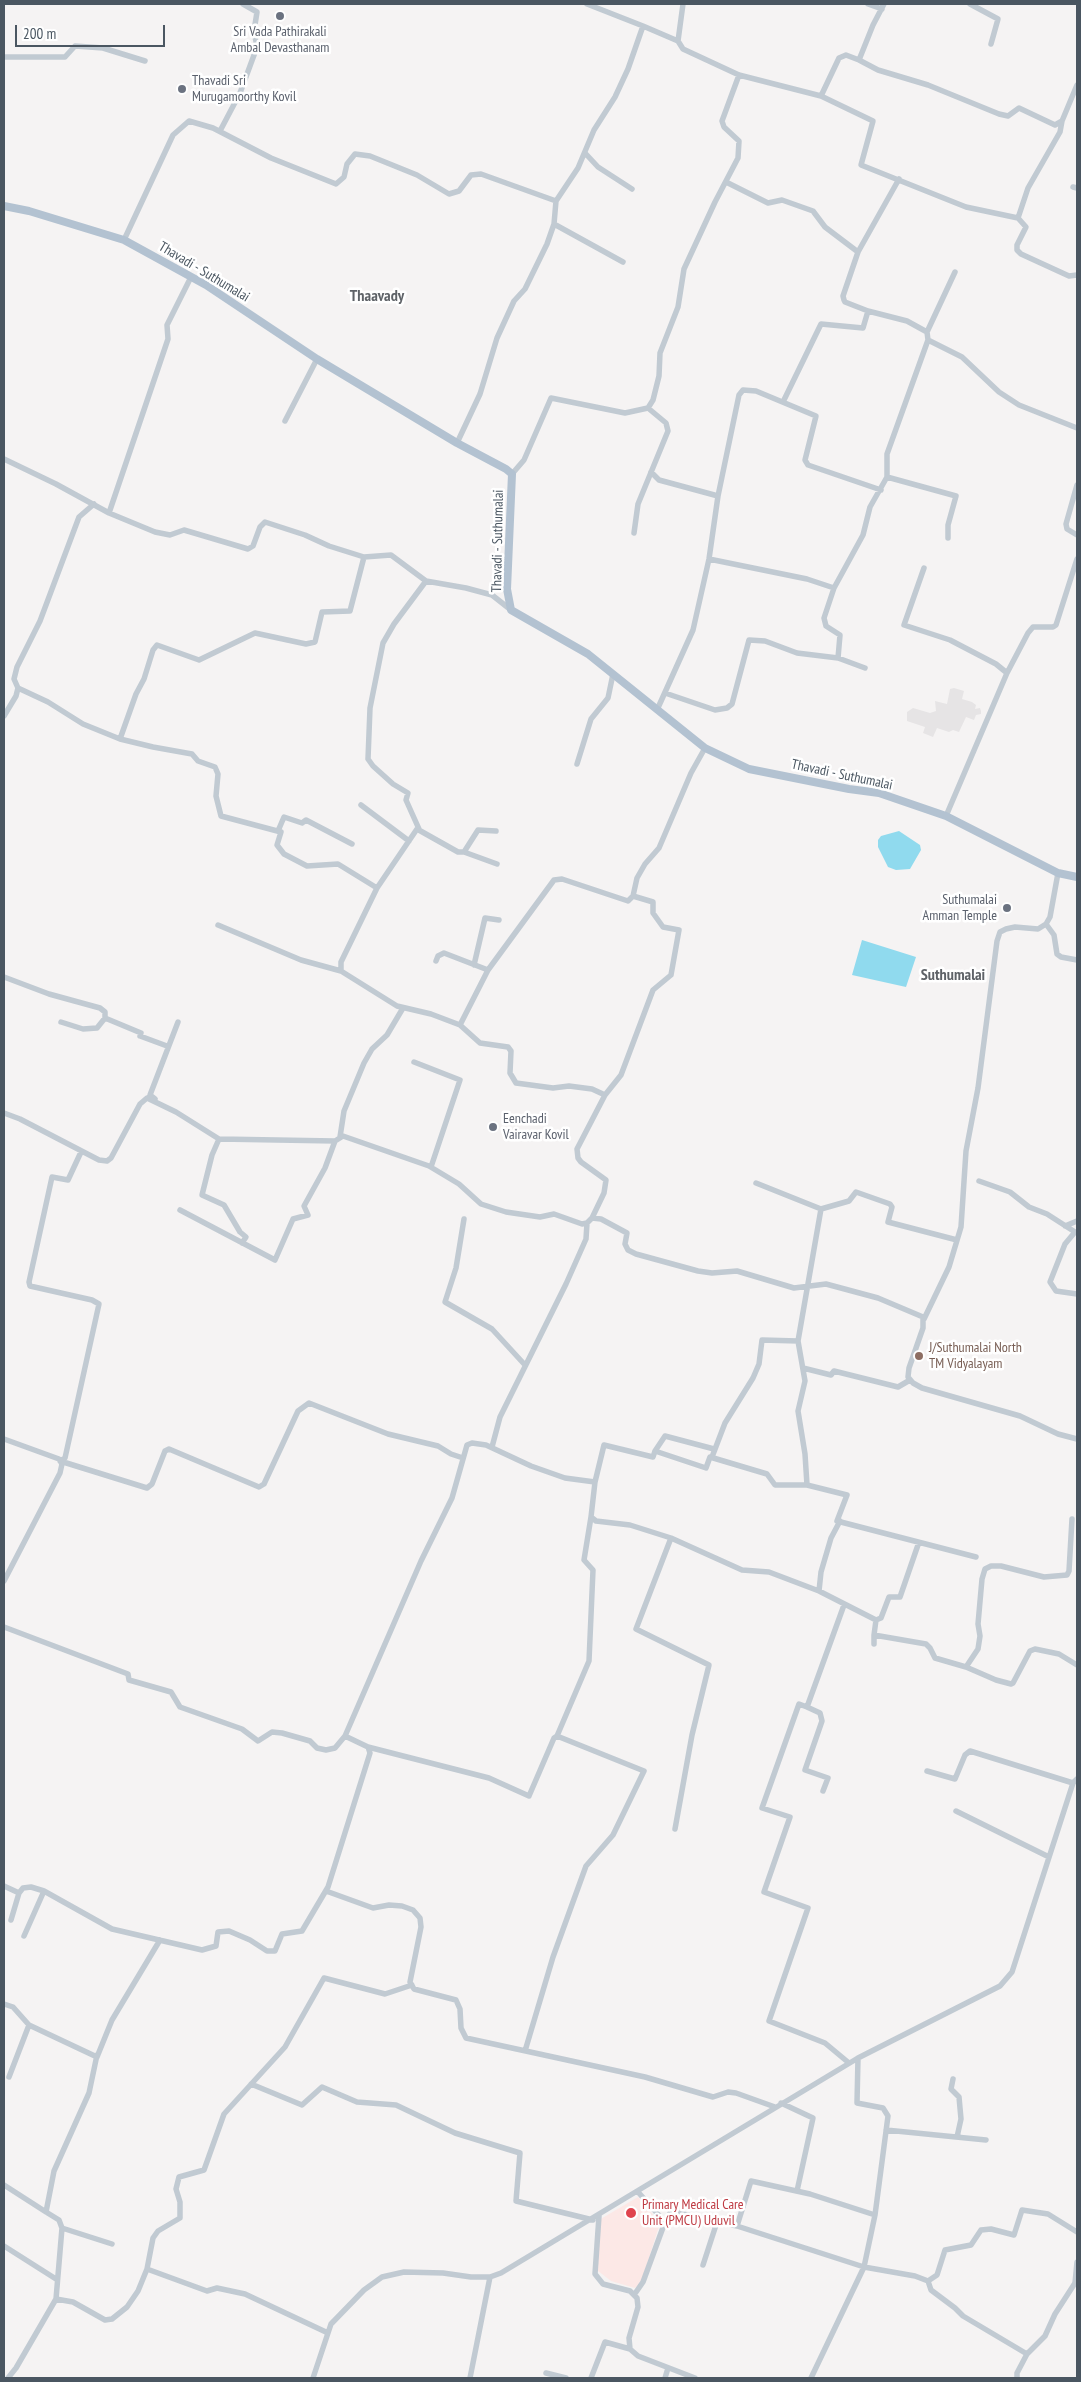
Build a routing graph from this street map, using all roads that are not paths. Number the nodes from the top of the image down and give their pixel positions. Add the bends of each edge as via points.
1 (243, 4) edge
2 (587, 4) edge
3 (683, 4) edge
4 (868, 4) edge
5 (970, 4) edge
6 (883, 6) edge
7 (643, 26) junction
8 (678, 41) junction
9 (991, 44) dead end
10 (4, 57) edge
11 (859, 60) junction
12 (146, 61) dead end
13 (739, 75) junction
14 (1077, 85) edge
15 (821, 96) junction
16 (1062, 121) junction
17 (220, 131) junction
18 (585, 153) junction
19 (899, 179) junction
20 (726, 182) junction
21 (632, 189) dead end
22 (556, 202) junction
23 (4, 206) edge
24 (1018, 218) junction
25 (554, 224) junction
26 (124, 240) junction
27 (858, 252) junction
28 (623, 262) dead end
29 (955, 272) dead end
30 (1077, 275) edge
31 (191, 277) junction
32 (868, 311) junction
33 (927, 332) junction
34 (928, 340) junction
35 (317, 359) junction
36 (783, 402) junction
37 (648, 408) junction
38 (286, 421) dead end
39 (1077, 428) edge
40 (457, 443) junction
41 (4, 459) edge
42 (651, 472) junction
43 (512, 474) junction
44 (887, 477) junction
45 (1077, 485) edge
46 (881, 490) junction
47 (718, 496) junction
48 (94, 504) junction
49 (109, 513) junction
50 (634, 533) dead end
51 (1077, 535) edge
52 (948, 538) dead end
53 (364, 557) junction
54 (709, 559) junction
55 (1077, 559) edge
56 (924, 568) dead end
57 (1074, 578) edge
58 (426, 581) junction
59 (834, 588) junction
60 (511, 610) junction
61 (838, 658) junction
62 (865, 668) dead end
63 (1007, 673) junction
64 (613, 674) junction
65 (18, 688) junction
66 (665, 693) junction
67 (657, 710) junction
68 (4, 716) edge
69 (120, 739) junction
70 (705, 748) junction
71 (577, 764) dead end
72 (361, 805) dead end
73 (946, 816) junction
74 (419, 829) junction
75 (278, 831) junction
76 (496, 831) dead end
77 (409, 841) junction
78 (352, 844) dead end
79 (464, 852) junction
80 (497, 864) dead end
81 (1058, 873) junction
82 (1077, 877) edge
83 (378, 888) junction
84 (633, 896) junction
85 (499, 920) dead end
86 (1046, 924) junction
87 (218, 925) dead end
88 (1077, 960) edge
89 (436, 961) dead end
90 (474, 965) junction
91 (488, 970) junction
92 (341, 971) junction
93 (4, 976) edge
94 (403, 1008) junction
95 (104, 1018) junction
96 (61, 1022) dead end
97 (178, 1022) dead end
98 (460, 1025) junction
99 (167, 1046) junction
100 (414, 1062) dead end
101 (605, 1095) junction
102 (156, 1101) junction
103 (4, 1114) edge
104 (219, 1139) junction
105 (337, 1139) junction
106 (81, 1152) junction
107 (431, 1167) junction
108 (979, 1181) dead end
109 (756, 1183) dead end
110 (821, 1209) junction
111 (180, 1210) dead end
112 (592, 1218) junction
113 (464, 1220) dead end
114 (1077, 1221) edge
115 (587, 1223) junction
116 (1065, 1226) junction
117 (957, 1240) junction
118 (242, 1243) junction
119 (808, 1287) junction
120 (1077, 1294) edge
121 (924, 1319) junction
122 (798, 1341) junction
123 (525, 1365) junction
124 (803, 1368) junction
125 (910, 1380) junction
126 (4, 1439) edge
127 (1077, 1439) edge
128 (492, 1447) junction
129 (714, 1449) junction
130 (655, 1451) junction
131 (712, 1457) junction
132 (463, 1458) junction
133 (60, 1461) junction
134 (595, 1482) junction
135 (807, 1485) junction
136 (591, 1517) junction
137 (1072, 1519) dead end
138 (840, 1521) junction
139 (671, 1538) junction
140 (919, 1542) junction
141 (976, 1557) dead end
142 (4, 1581) edge
143 (819, 1591) junction
144 (844, 1605) junction
145 (876, 1620) junction
146 (4, 1627) edge
147 (874, 1635) junction
148 (874, 1644) dead end
149 (1077, 1665) edge
150 (966, 1667) junction
151 (807, 1707) junction
152 (345, 1736) junction
153 (557, 1736) junction
154 (368, 1747) junction
155 (927, 1771) dead end
156 (1075, 1781) edge
157 (823, 1791) dead end
158 (956, 1811) dead end
159 (675, 1829) dead end
160 (1048, 1857) junction
161 (4, 1886) edge
162 (44, 1891) junction
163 (326, 1891) junction
164 (19, 1893) junction
165 (11, 1920) dead end
166 (24, 1936) dead end
167 (160, 1940) junction
168 (412, 1985) junction
169 (4, 2004) edge
170 (29, 2025) junction
171 (525, 2051) junction
172 (97, 2056) junction
173 (858, 2058) junction
174 (849, 2063) junction
175 (9, 2076) dead end
176 (953, 2079) dead end
177 (252, 2084) junction
178 (778, 2105) junction
179 (886, 2130) junction
180 (957, 2137) junction
181 (986, 2140) dead end
182 (4, 2185) edge
183 (797, 2190) junction
184 (638, 2192) junction
185 (46, 2212) junction
186 (875, 2215) junction
187 (596, 2218) junction
188 (665, 2222) junction
189 (717, 2222) junction
190 (737, 2226) junction
191 (62, 2228) junction
192 (1077, 2232) edge
193 (112, 2244) dead end
194 (4, 2246) edge
195 (1077, 2262) edge
196 (703, 2265) dead end
197 (864, 2267) junction
198 (147, 2269) junction
199 (1077, 2275) edge
200 (490, 2277) junction
201 (56, 2280) junction
202 (928, 2280) junction
203 (634, 2294) junction
204 (56, 2299) junction
205 (328, 2333) junction
206 (630, 2349) junction
207 (1027, 2354) junction
208 (668, 2368) junction
209 (546, 2373) dead end
210 (8, 2378) edge
211 (313, 2378) edge
212 (470, 2378) edge
213 (566, 2378) edge
214 (591, 2378) edge
215 (665, 2378) edge
216 (695, 2378) edge
217 (811, 2378) edge
218 (1017, 2378) edge

1 - 17 street via 257,12 254,31 257,47 240,92
2 - 7 street
3 - 8 street
4 - 6 street
5 - 9 street via 998,19
6 - 11 street
7 - 8 street
7 - 18 street via 628,69
8 - 13 street via 683,49
10 - 12 street via 65,57 75,46 81,46 103,48
11 - 15 street via 846,55 839,58
11 - 16 street via 999,114 1008,116 1019,108 1055,125
13 - 15 street
13 - 20 street via 722,120 724,127 737,137 741,145
14 - 16 street
15 - 19 street via 873,121 860,165
16 - 24 street via 1060,132 1028,188
17 - 22 street via 271,158 336,184 344,177 347,164 356,154 370,156 417,175 449,194 459,191 471,175 480,174
17 - 26 street via 189,121 173,135
18 - 21 street via 598,167
18 - 22 street
19 - 24 street via 966,207
19 - 27 street
20 - 27 street via 768,203 782,200 813,210 825,228
20 - 37 street via 684,269 678,307 660,353 657,384
22 - 25 street
23 - 26 main road, Thavadi - Suthumalai
24 - 30 street via 1026,227 1017,245 1021,254 1069,276
25 - 28 street
25 - 40 street via 538,262 514,301 497,338 480,394
26 - 31 main road, Thavadi - Suthumalai
27 - 32 street via 843,296 845,302
29 - 33 street
31 - 35 main road, Thavadi - Suthumalai
31 - 49 street via 167,325 168,339
32 - 33 street via 906,321
32 - 36 street via 864,328 821,324
33 - 34 street
34 - 39 street via 962,357 1019,405
34 - 44 street via 887,454
35 - 38 street
35 - 40 main road, Thavadi - Suthumalai
36 - 46 street via 816,416 805,460 808,465
36 - 47 street via 756,391 743,390
37 - 42 street via 668,428
37 - 43 street via 634,412 611,411 551,398 524,460
40 - 43 main road, Thavadi - Suthumalai
41 - 48 street
42 - 47 street via 659,480
42 - 50 street via 638,504
43 - 60 main road, Thavadi - Suthumalai via 507,588
44 - 46 street
44 - 52 street via 956,496
45 - 51 street via 1066,524 1067,529
46 - 59 street via 870,508 863,535 851,561
47 - 54 street
48 - 49 street
48 - 65 street via 80,517 40,621 17,667 14,679
49 - 53 street via 155,532 170,535 184,530 248,549 253,546 265,522
53 - 58 street via 391,555
53 - 69 street via 350,611 322,612 315,642 306,644 255,633 199,660 157,645
54 - 59 street
54 - 66 street via 693,630
55 - 57 street
56 - 63 street via 904,625 950,640
57 - 63 street via 1056,625 1033,627
58 - 60 street via 492,596
58 - 74 street via 384,643 370,708 368,759 386,778 408,793 406,800
59 - 61 street via 824,618 826,626 840,635
60 - 64 main road, Thavadi - Suthumalai via 588,654
61 - 62 street
61 - 66 street via 797,653 765,641 749,640 732,704 727,708 715,710
63 - 73 street
64 - 67 main road, Thavadi - Suthumalai
64 - 71 street via 608,698 591,719
65 - 68 street
65 - 69 street via 83,724
66 - 67 street
67 - 70 main road, Thavadi - Suthumalai
69 - 75 street via 192,754 198,761 216,767 216,796 221,816
70 - 73 main road, Thavadi - Suthumalai via 749,769 879,793
70 - 84 street via 659,848 638,878
72 - 77 street
73 - 81 main road, Thavadi - Suthumalai
74 - 77 street
74 - 79 street via 458,852
75 - 78 street via 284,816 302,823 306,820
75 - 83 street via 281,832 277,845 284,854 307,866 338,864
76 - 79 street via 478,830
77 - 83 street
79 - 80 street
81 - 82 main road, Thavadi - Suthumalai
81 - 86 street via 1050,918
83 - 92 street via 341,962
84 - 91 street via 628,900 562,879 554,880
84 - 101 street via 653,902 653,913 663,927 679,930 671,976 653,990 621,1075
85 - 90 street via 485,918
86 - 88 street via 1054,935 1057,954
86 - 117 street via 1038,929 1006,929 1000,932 996,941 978,1088 966,1151
87 - 92 street via 301,960
89 - 90 street via 444,953
90 - 91 street
91 - 98 street
92 - 94 street
93 - 95 street via 49,994 100,1008 105,1012
94 - 98 street
94 - 105 street via 388,1035 372,1049 364,1063 344,1111
95 - 96 street via 97,1028 83,1029
95 - 99 street
97 - 99 street
98 - 101 street via 480,1043 508,1047 511,1051 510,1073 516,1082 553,1088 584,1088
99 - 102 street via 150,1095
100 - 107 street via 460,1080
101 - 112 street via 577,1149 581,1162 606,1180 604,1193
102 - 104 street
102 - 106 street via 147,1098 140,1104 107,1161
103 - 106 street via 20,1119
104 - 105 street
104 - 118 street via 202,1195 224,1205 246,1237
105 - 107 street via 347,1137
105 - 118 street via 304,1206 308,1215 293,1219 275,1260
106 - 133 street via 68,1180 52,1177 29,1282 30,1286 99,1304 65,1458
107 - 115 street via 459,1184 481,1204 506,1212 540,1217 554,1214
108 - 116 street via 1010,1192 1029,1207
109 - 110 street
110 - 117 street via 849,1201 856,1192 890,1204 888,1222
110 - 119 street
111 - 118 street
112 - 115 street
112 - 119 street via 627,1233 625,1244 636,1254 712,1273 737,1272 783,1286
113 - 123 street via 456,1268 445,1302 492,1329
114 - 116 street
115 - 123 street via 586,1238 566,1284
116 - 120 street via 1075,1232 1065,1244 1050,1282 1056,1292
117 - 121 street via 949,1267
119 - 121 street via 840,1286 878,1298
119 - 122 street
121 - 125 street via 909,1368
122 - 124 street
122 - 129 street via 762,1340 759,1364 753,1378 725,1423
123 - 128 street via 500,1417
124 - 125 street via 831,1375 834,1371 898,1387
124 - 135 street via 805,1381 798,1411
125 - 127 street via 922,1388 991,1406
126 - 133 street
128 - 132 street via 468,1444
128 - 134 street via 565,1478
129 - 130 street via 665,1436
129 - 131 street
130 - 131 street via 706,1468
130 - 134 street via 653,1456 604,1445
131 - 135 street via 767,1474 775,1485
132 - 133 street via 438,1446 388,1434 309,1403 298,1411 264,1484 259,1487 169,1449 165,1451 152,1484 147,1488
132 - 152 street via 452,1498
133 - 142 street via 60,1473
134 - 136 street
135 - 138 street via 847,1495 837,1521
136 - 139 street via 596,1521 630,1525
136 - 153 street via 584,1560 593,1570 589,1661
137 - 150 street via 1067,1575 1027,1575 1001,1566 985,1570 978,1649
138 - 140 street
138 - 143 street via 831,1538
139 - 143 street via 742,1570 769,1572
139 - 159 street via 636,1629 708,1665
140 - 141 street
140 - 145 street via 900,1597 889,1597 881,1618
143 - 144 street
144 - 145 street
144 - 151 street
145 - 147 street
146 - 152 street via 128,1674 129,1680 171,1692 180,1707 242,1729 258,1741 272,1732 282,1733 310,1741 317,1748 326,1750 335,1748
147 - 148 street
147 - 150 street via 926,1644 935,1658
149 - 150 street via 1059,1654 1035,1649 1030,1651 1011,1684
151 - 157 street via 820,1713 822,1721 805,1770 828,1778
151 - 174 street via 799,1704 762,1808 790,1818 764,1892 808,1908 769,2021 825,2043
152 - 154 street
153 - 154 street via 529,1796 489,1778
153 - 171 street via 644,1771 613,1835 586,1866 553,1957
154 - 163 street via 370,1753
155 - 156 street via 955,1779 964,1755 970,1751
156 - 160 street
158 - 160 street
160 - 173 street via 1012,1972 1000,1986
161 - 164 street
162 - 164 street via 31,1887 23,1888
162 - 166 street
162 - 167 street via 112,1929
163 - 167 street via 302,1931 282,1934 275,1951 266,1952 250,1940 229,1931 218,1932 216,1946 202,1950
163 - 168 street via 373,1908 389,1905 413,1910 422,1927 412,1968
164 - 165 street
167 - 172 street via 112,2020
168 - 171 street via 414,1989 456,2000 466,2038
168 - 177 street via 385,1994 324,1978 285,2047
169 - 170 street via 13,2008
170 - 172 street
170 - 175 street
171 - 178 street via 645,2077 713,2097 728,2092
172 - 185 street via 89,2093 54,2171
173 - 174 street
173 - 179 street via 857,2103 883,2108 888,2116
174 - 178 street
176 - 180 street via 951,2089 960,2097 961,2119
177 - 187 street via 302,2105 322,2087 357,2102 396,2105 455,2133 520,2152 516,2201
177 - 198 street via 224,2114 204,2170 179,2176 176,2189 180,2218 158,2230 153,2238
178 - 183 street via 813,2118
178 - 184 street
179 - 180 street
179 - 186 street
180 - 181 street
182 - 185 street
183 - 186 street
183 - 190 street via 752,2181
184 - 187 street
184 - 188 street
185 - 191 street via 59,2220
186 - 197 street
187 - 200 street
187 - 203 street via 595,2274 603,2284
188 - 189 street via 670,2213
188 - 203 street via 643,2282
189 - 190 street
189 - 196 street
190 - 197 street
191 - 193 street
191 - 201 street
192 - 202 street via 1048,2214 1022,2210 1014,2235 992,2229 981,2230 971,2245 945,2250 937,2275
194 - 201 street
195 - 199 street
197 - 202 street
197 - 217 street
198 - 204 street via 127,2307 112,2319 105,2320 73,2302
198 - 205 street via 207,2291 217,2288 245,2294
199 - 207 street via 1045,2336
200 - 205 street via 404,2272 382,2277 364,2290 331,2324
200 - 212 street
201 - 204 street
202 - 207 street via 931,2290 962,2316
203 - 206 street via 638,2307 629,2338
204 - 210 street
205 - 211 street
206 - 208 street via 638,2356
206 - 214 street via 605,2342
207 - 218 street
208 - 215 street
208 - 216 street
209 - 213 street

